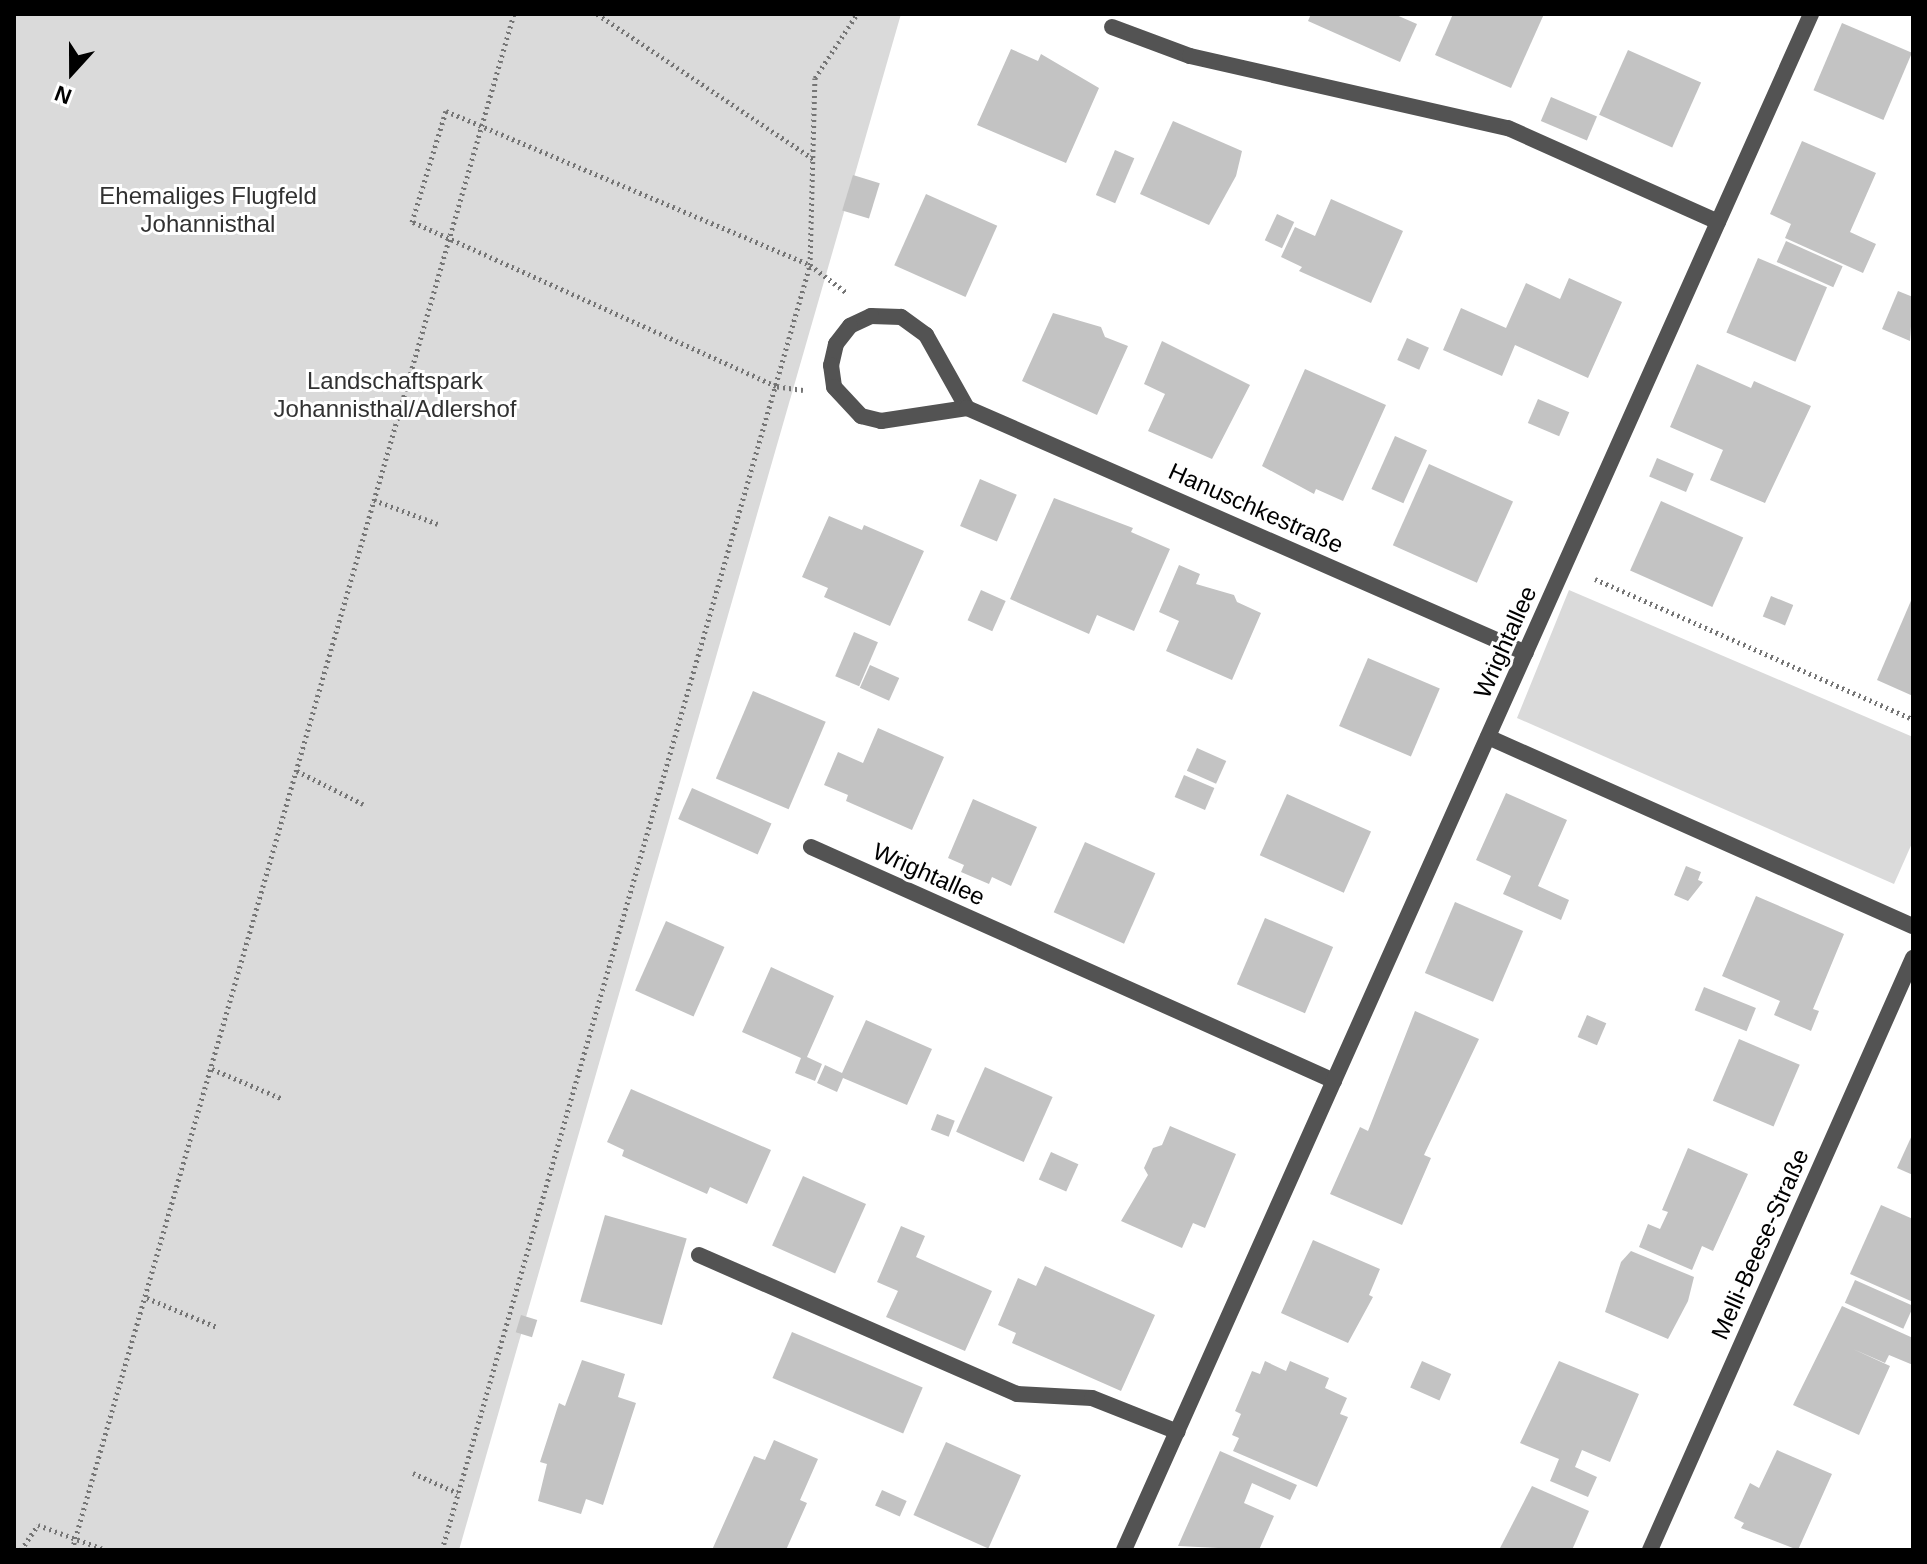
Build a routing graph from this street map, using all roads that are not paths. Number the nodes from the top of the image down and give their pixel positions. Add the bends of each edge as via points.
1 (1811, 14) edge
2 (1112, 27) dead end
3 (1718, 222) junction
4 (967, 408) junction
5 (1526, 653) junction
6 (1488, 737) junction
7 (811, 847) dead end
8 (1913, 926) edge
9 (1913, 958) edge
10 (1334, 1081) junction
11 (699, 1255) dead end
12 (1178, 1432) junction
13 (1124, 1550) edge
14 (1650, 1550) edge

1 - 3 street, Wrightallee
2 - 3 street via 1190,56 1508,128
3 - 5 street, Wrightallee
4 - 4 street via 926,335 901,317 871,316 850,326 836,344 831,365 834,387 845,404 881,421
4 - 5 street, Hanuschkestraße
5 - 6 street, Wrightallee
6 - 8 street
6 - 10 street, Wrightallee
7 - 10 street, Wrightallee
9 - 14 street, Melli-Beese-Straße
10 - 12 street, Wrightallee
11 - 12 street via 1017,1394 1092,1398
12 - 13 street, Wrightallee

